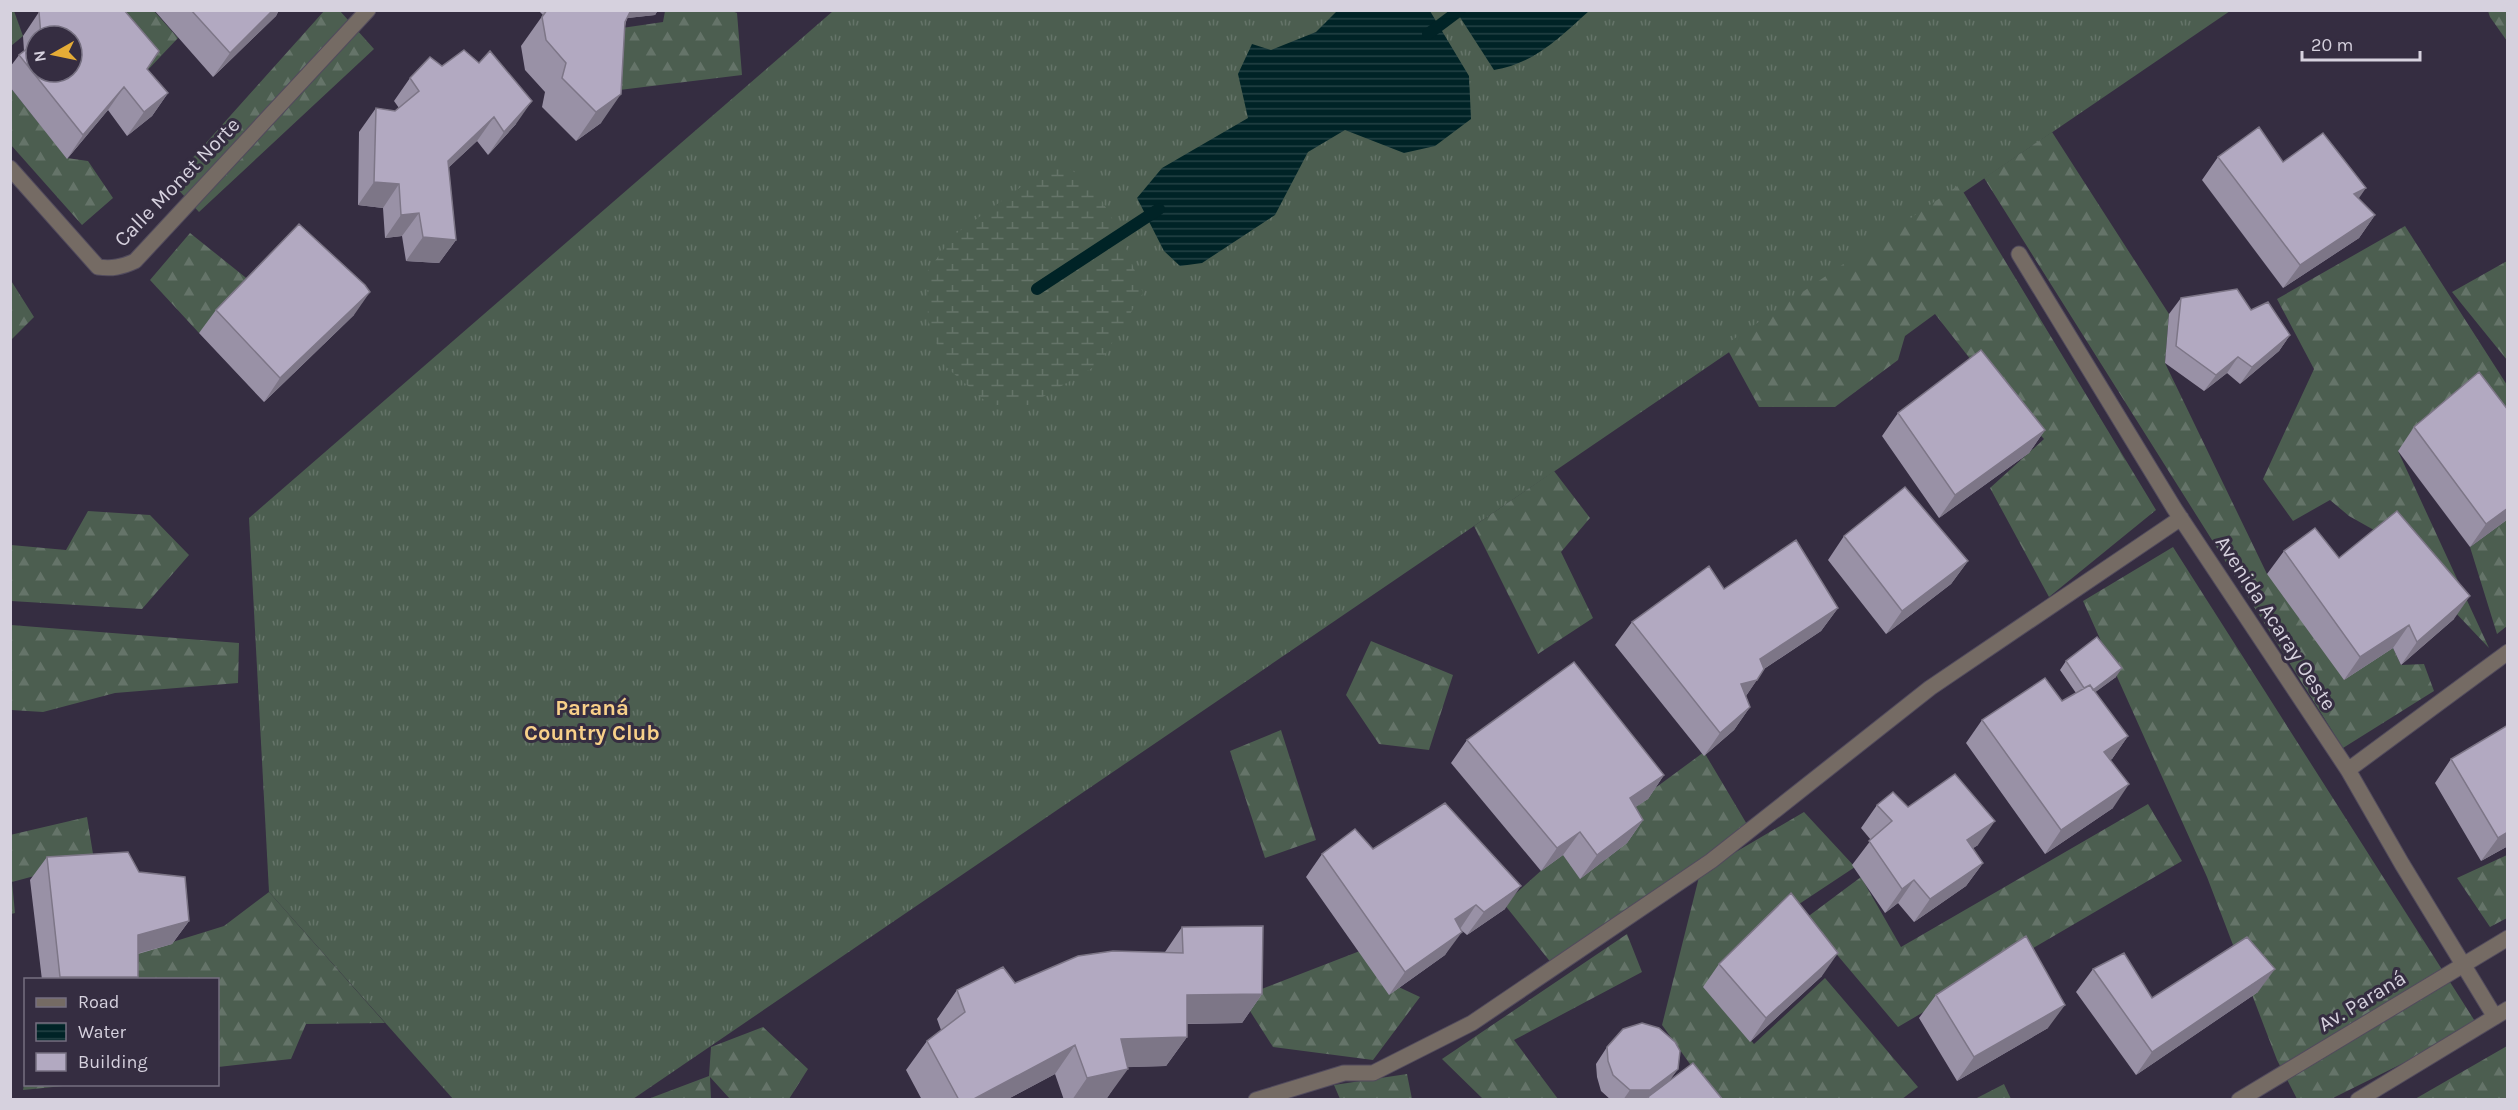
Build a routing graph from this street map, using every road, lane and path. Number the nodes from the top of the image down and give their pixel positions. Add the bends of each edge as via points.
1 (368, 10) edge
2 (10, 168) edge
3 (2019, 254) dead end
4 (2181, 518) junction
5 (2508, 652) edge
6 (2348, 770) junction
7 (2508, 938) edge
8 (2464, 964) junction
9 (2501, 1013) edge
10 (1256, 1100) edge
11 (2239, 1100) edge
12 (2358, 1100) edge

1 - 2 street, Calle Monet Norte via 135,261 126,265 98,267
3 - 4 street, Avenida Acaray Oeste
4 - 6 street, Avenida Acaray Oeste
4 - 10 street via 1930,688 1711,861 1472,1023 1373,1073 1344,1073
5 - 6 street
6 - 8 street, Avenida Acaray Oeste
7 - 8 street, Av. Paraná
8 - 9 street, Avenida Acaray Oeste
8 - 11 street, Av. Paraná
9 - 12 street

